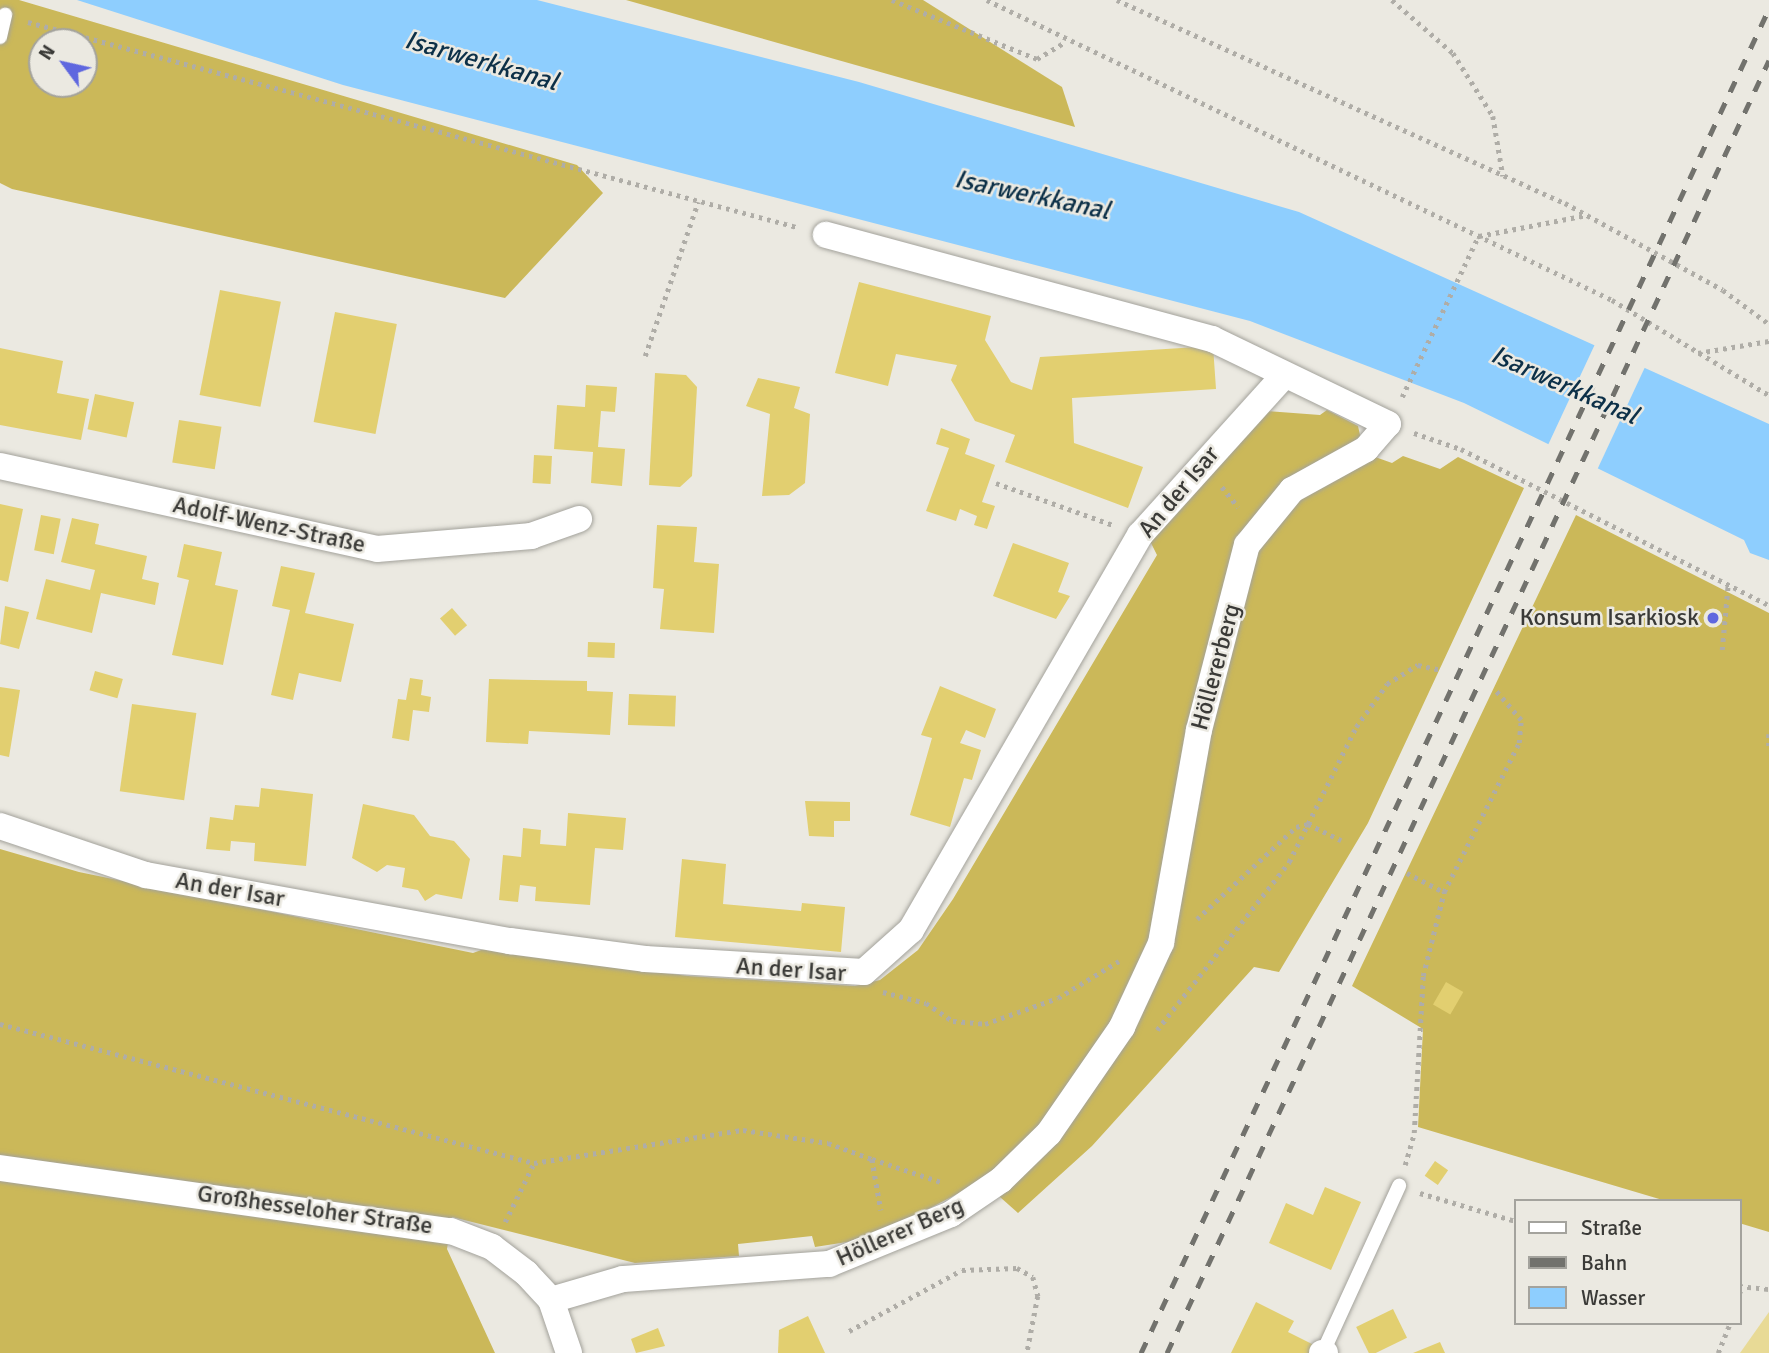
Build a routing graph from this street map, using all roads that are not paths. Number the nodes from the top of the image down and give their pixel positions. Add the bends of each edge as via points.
1 (5, 15) road end
2 (0, 37) edge
3 (826, 235) road end
4 (1283, 377) junction
5 (0, 466) edge
6 (579, 519) dead end
7 (0, 826) edge
8 (1161, 943) joint
9 (0, 1168) edge
10 (1399, 1186) road end
11 (551, 1300) junction
12 (569, 1353) edge
13 (1323, 1353) edge

1 - 2 lane
3 - 4 street via 1212,339
4 - 7 street, An der Isar via 1140,535 911,930 853,976 510,942 146,875
4 - 8 street, Höllererberg via 1388,424 1366,449 1292,490 1247,545 1196,742
5 - 6 street, Adolf-Wenz-Straße via 377,549 531,536
8 - 11 street, Höllerer Berg via 1122,1027 1049,1132 1002,1180 951,1214 829,1264 622,1279
9 - 11 street, Großhesseloher Straße via 451,1231 492,1247
10 - 13 lane
11 - 12 street, Großhesseloher Straße

